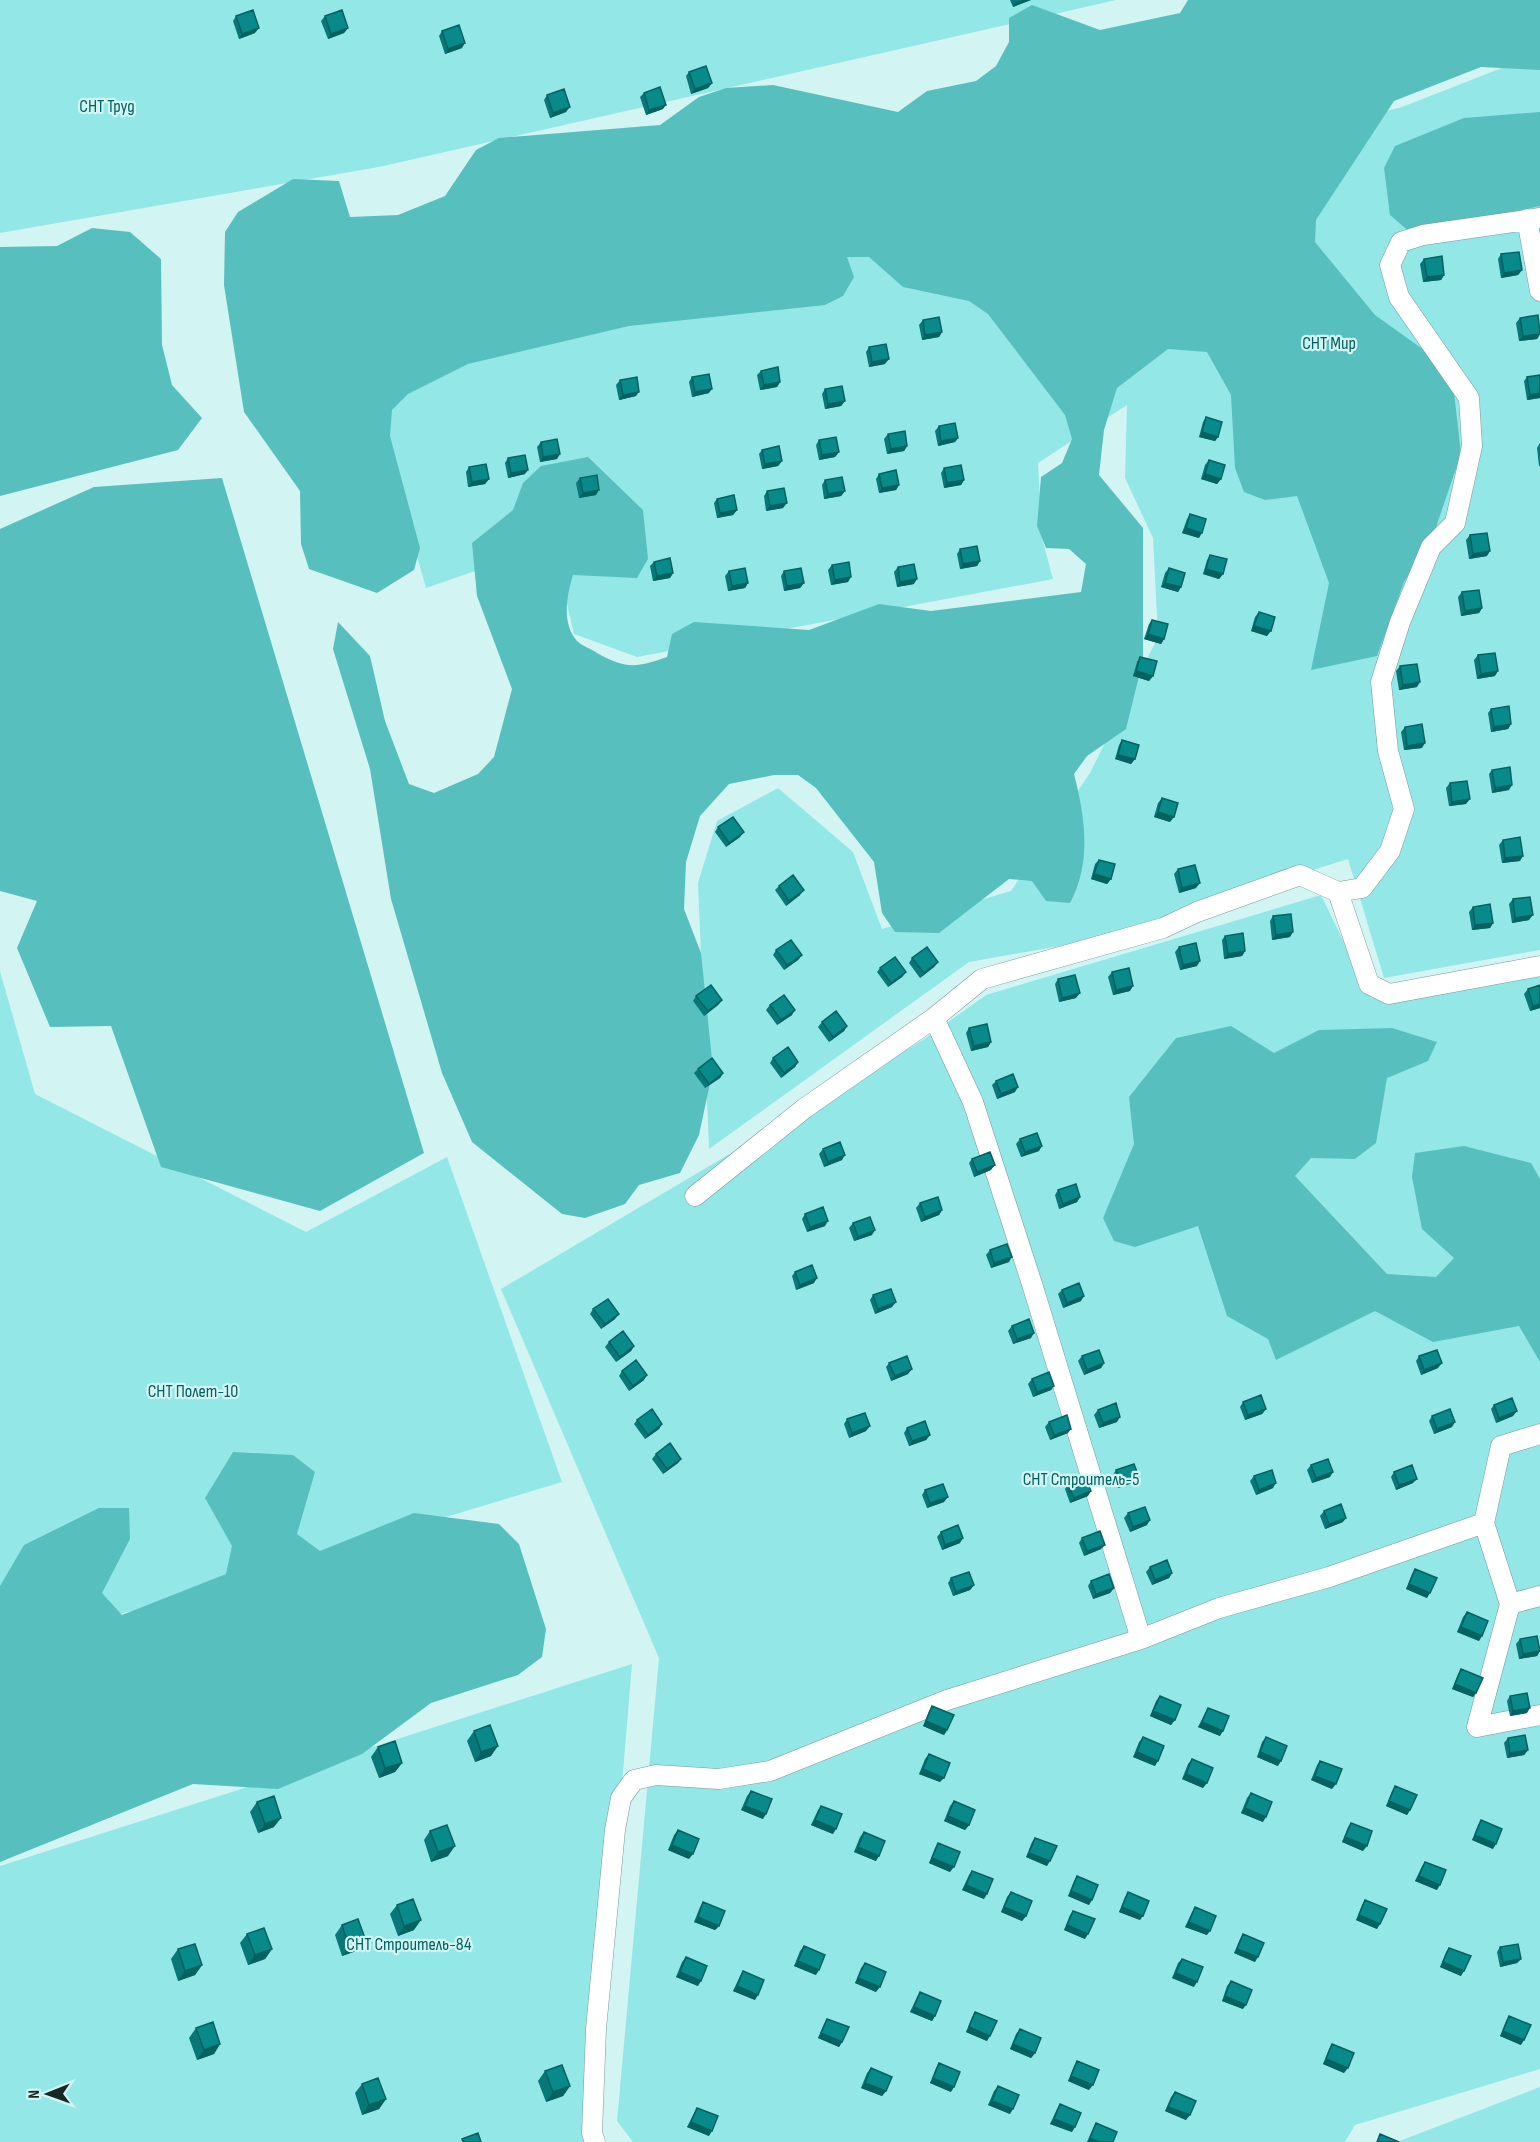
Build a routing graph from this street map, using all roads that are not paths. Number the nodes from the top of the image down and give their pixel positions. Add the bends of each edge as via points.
1 (1534, 219) edge
2 (1540, 291) edge
3 (1338, 892) junction
4 (1540, 966) edge
5 (934, 1018) junction
6 (695, 1196) dead end
7 (1540, 1434) edge
8 (1484, 1523) junction
9 (1540, 1596) edge
10 (1510, 1604) junction
11 (1141, 1639) junction
12 (1540, 1715) edge
13 (595, 2142) edge

1 - 2 street
1 - 3 street via 1423,235 1401,242 1390,265 1399,297 1469,398 1472,446 1455,523 1431,547 1400,622 1381,682 1388,750 1404,809 1390,851 1362,888
3 - 4 street via 1368,984 1389,994
3 - 5 street via 1300,875 1163,928 982,979
5 - 6 street via 805,1108
5 - 11 street via 974,1102
7 - 8 street via 1502,1446
8 - 10 street
8 - 11 street via 1329,1577 1219,1608
9 - 10 street
10 - 12 street via 1477,1727
11 - 13 street via 947,1700 770,1771 719,1779 656,1776 634,1780 621,1798 615,1830 596,2029 592,2133

